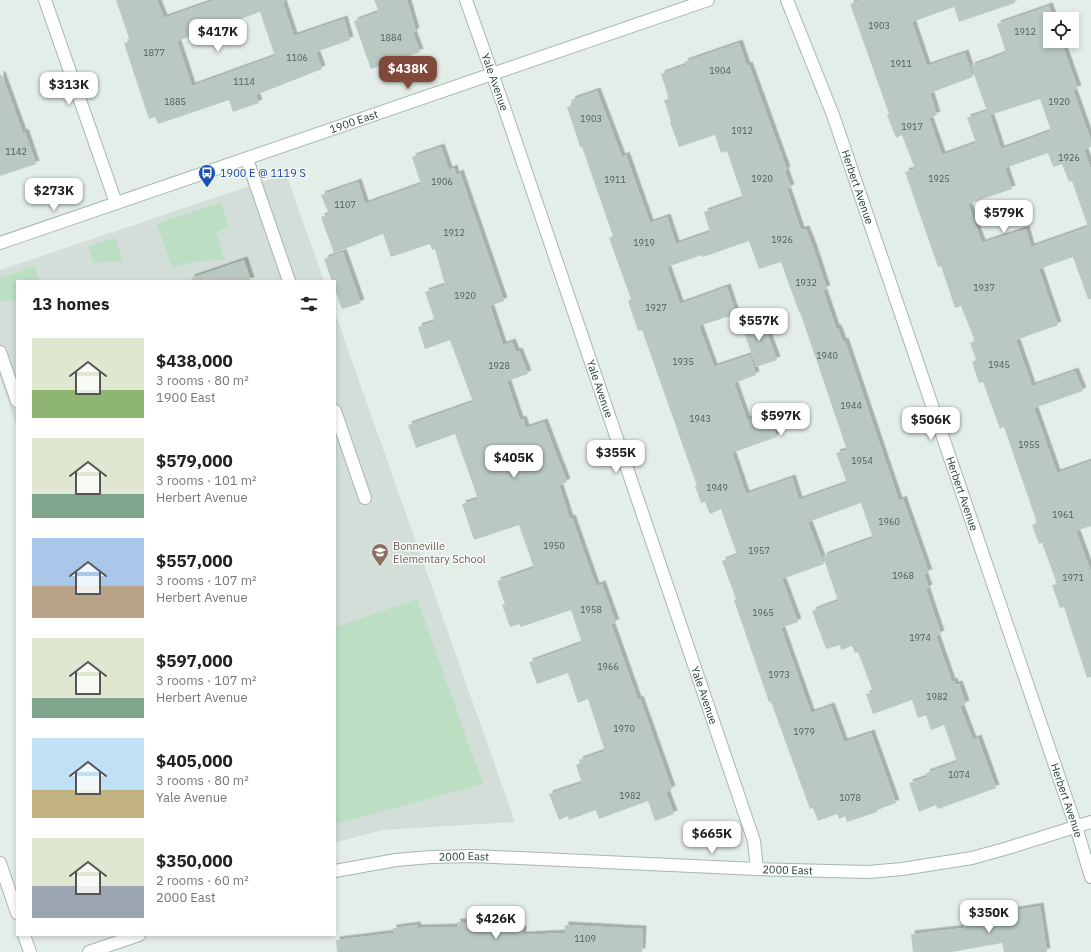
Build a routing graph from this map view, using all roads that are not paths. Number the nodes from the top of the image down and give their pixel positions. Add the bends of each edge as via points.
1 (45, 0) edge
2 (466, 0) edge
3 (708, 0) edge
4 (787, 0) edge
5 (492, 75) junction
6 (247, 159) junction
7 (116, 203) junction
8 (0, 243) edge
9 (289, 280) edge
10 (0, 352) edge
11 (16, 398) edge
12 (336, 414) edge
13 (365, 498) dead end
14 (1091, 822) edge
15 (1076, 827) junction
16 (0, 863) edge
17 (757, 869) junction
18 (336, 871) edge
19 (1091, 877) edge
20 (16, 910) edge
21 (24, 936) edge
22 (135, 936) edge
23 (30, 952) edge
24 (89, 952) edge

1 - 7 street
2 - 5 street, Yale Avenue
3 - 5 street, 1900 East
4 - 15 street, Herbert Avenue via 833,115
5 - 6 street, 1900 East
5 - 17 street, Yale Avenue via 754,841
6 - 7 street, 1900 East
6 - 9 street
7 - 8 street, 1900 East
10 - 11 street
12 - 13 street
14 - 15 street, 2000 East
15 - 17 street, 2000 East via 972,858 902,869 868,872
15 - 19 street, Herbert Avenue
16 - 20 street
17 - 18 street, 2000 East via 473,856 396,860
21 - 23 street
22 - 24 street

